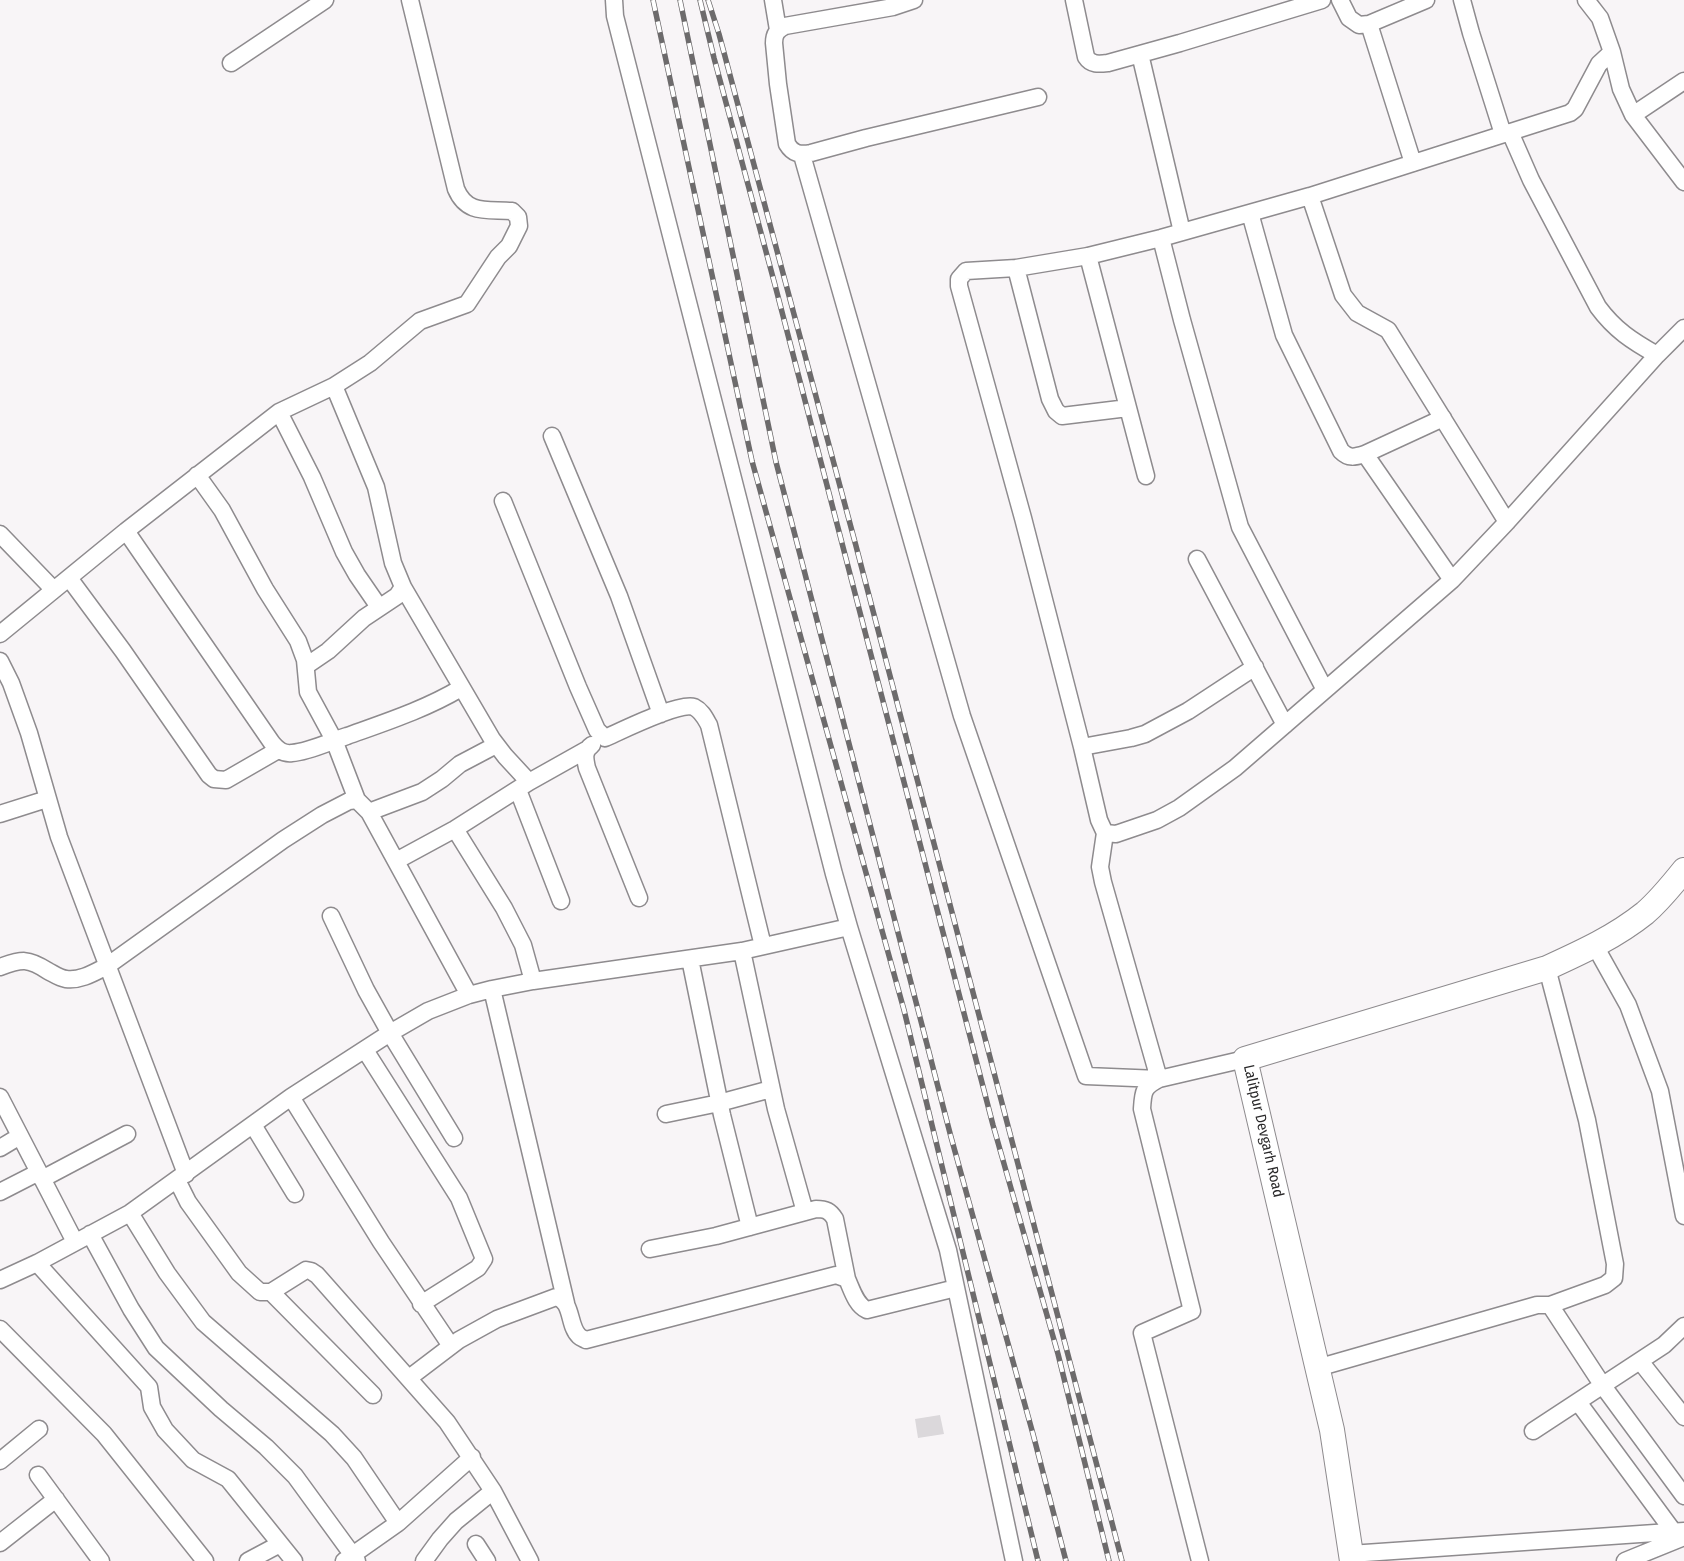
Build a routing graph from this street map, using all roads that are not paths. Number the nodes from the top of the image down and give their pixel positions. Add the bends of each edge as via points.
1 (325, 0) edge
2 (410, 0) edge
3 (614, 0) edge
4 (773, 0) edge
5 (914, 0) edge
6 (1074, 0) edge
7 (1322, 0) edge
8 (1340, 0) edge
9 (1462, 0) edge
10 (1586, 0) edge
11 (1417, 2) edge
12 (1369, 24) junction
13 (778, 30) junction
14 (1612, 52) junction
15 (1140, 54) junction
16 (231, 63) dead end
17 (1684, 81) edge
18 (1038, 97) dead end
19 (1633, 115) junction
20 (1507, 133) junction
21 (802, 155) junction
22 (1413, 164) junction
23 (1683, 179) edge
24 (1310, 196) junction
25 (1250, 213) junction
26 (1182, 232) junction
27 (1161, 238) junction
28 (1088, 256) junction
29 (1016, 268) junction
30 (1684, 328) edge
31 (1657, 355) junction
32 (334, 386) junction
33 (1128, 408) junction
34 (280, 412) junction
35 (1443, 418) junction
36 (552, 436) dead end
37 (1365, 454) junction
38 (197, 475) junction
39 (1146, 476) dead end
40 (503, 501) dead end
41 (1508, 522) junction
42 (126, 531) junction
43 (0, 534) edge
44 (1198, 559) dead end
45 (68, 578) junction
46 (1452, 580) junction
47 (403, 588) junction
48 (54, 590) junction
49 (379, 607) junction
50 (0, 634) edge
51 (0, 661) edge
52 (306, 666) junction
53 (1254, 666) junction
54 (461, 688) junction
55 (1325, 690) junction
56 (661, 714) junction
57 (1285, 725) junction
58 (605, 738) junction
59 (334, 740) junction
60 (496, 745) junction
61 (1082, 747) junction
62 (278, 750) junction
63 (586, 750) junction
64 (524, 786) junction
65 (47, 799) junction
66 (357, 800) junction
67 (369, 812) junction
68 (0, 814) edge
69 (455, 829) junction
70 (1105, 833) junction
71 (396, 861) junction
72 (1684, 870) edge
73 (639, 898) dead end
74 (561, 901) dead end
75 (331, 916) dead end
76 (849, 928) junction
77 (763, 946) junction
78 (1594, 946) junction
79 (742, 951) junction
80 (690, 958) junction
81 (108, 966) junction
82 (0, 967) edge
83 (1547, 968) junction
84 (534, 981) junction
85 (492, 989) junction
86 (469, 995) junction
87 (390, 1033) junction
88 (365, 1050) junction
89 (1245, 1059) junction
90 (1159, 1079) junction
91 (771, 1089) junction
92 (291, 1097) junction
93 (1, 1101) edge
94 (720, 1103) junction
95 (666, 1114) dead end
96 (253, 1125) junction
97 (128, 1134) dead end
98 (20, 1136) junction
99 (454, 1138) dead end
100 (0, 1148) edge
101 (40, 1175) junction
102 (181, 1177) junction
103 (0, 1192) edge
104 (295, 1194) dead end
105 (805, 1212) junction
106 (130, 1213) junction
107 (1684, 1216) edge
108 (750, 1227) junction
109 (90, 1234) junction
110 (75, 1242) junction
111 (650, 1248) dead end
112 (37, 1263) junction
113 (847, 1279) junction
114 (0, 1280) edge
115 (956, 1288) junction
116 (271, 1292) junction
117 (566, 1303) junction
118 (421, 1304) junction
119 (1550, 1305) junction
120 (1684, 1326) edge
121 (0, 1329) edge
122 (450, 1346) junction
123 (1640, 1361) junction
124 (1318, 1368) junction
125 (409, 1378) junction
126 (1603, 1386) junction
127 (374, 1395) dead end
128 (1578, 1402) junction
129 (1684, 1418) edge
130 (39, 1429) dead end
131 (1533, 1431) dead end
132 (472, 1458) junction
133 (0, 1461) edge
134 (38, 1475) dead end
135 (493, 1491) junction
136 (1684, 1496) edge
137 (56, 1499) junction
138 (398, 1523) junction
139 (1681, 1533) edge
140 (0, 1543) edge
141 (280, 1544) junction
142 (476, 1544) dead end
143 (1417, 1555) edge
144 (1351, 1557) edge
145 (351, 1559) edge
146 (101, 1561) edge
147 (205, 1561) edge
148 (248, 1561) edge
149 (294, 1561) edge
150 (424, 1561) edge
151 (487, 1561) edge
152 (530, 1561) edge
153 (1014, 1561) edge
154 (1200, 1561) edge
155 (1625, 1561) edge

1 - 16 street
2 - 32 street via 460,199 466,206 476,209 512,211 518,217 519,226 509,246 467,304 420,321 370,363
3 - 76 street via 615,16
4 - 13 street
5 - 13 street
6 - 15 street via 1089,62 1108,63
7 - 15 street
8 - 12 street via 1349,18 1359,25
9 - 20 street
10 - 14 street via 1600,18
11 - 12 street
12 - 22 street
13 - 21 street via 774,43 788,144 796,154
14 - 19 street via 1620,89
14 - 20 street via 1599,64 1570,113
15 - 26 street
17 - 19 street
18 - 21 street
19 - 23 street
20 - 22 street
20 - 31 street via 1598,307 1609,322 1628,338
21 - 90 street via 962,716 1086,1076
22 - 24 street
24 - 25 street
24 - 35 street via 1343,295 1358,313 1388,330
25 - 26 street
25 - 37 street via 1284,334 1341,451 1354,457
26 - 27 street
27 - 28 street
27 - 55 street via 1240,527
28 - 29 street
28 - 33 street
29 - 33 street via 1050,399 1056,410 1062,416
29 - 61 street via 966,271 959,279 959,286
30 - 31 street
31 - 41 street
32 - 34 street
32 - 47 street via 376,488 393,563
33 - 39 street
34 - 38 street
34 - 49 street via 344,552
35 - 37 street
35 - 41 street
36 - 56 street via 619,596
37 - 46 street
38 - 42 street
38 - 52 street via 222,510 265,590 298,640
40 - 58 street via 578,687 597,730
41 - 46 street
42 - 45 street
42 - 62 street
43 - 48 street
44 - 53 street
45 - 48 street
45 - 62 street via 209,775 226,780
46 - 55 street
47 - 49 street via 397,596
47 - 54 street
48 - 50 street
49 - 52 street
51 - 65 street via 29,733
52 - 59 street via 308,692
53 - 57 street
53 - 61 street via 1188,711 1145,734
54 - 59 street via 404,716
54 - 60 street
55 - 57 street
56 - 58 street
56 - 77 street via 679,707 693,707 702,713 708,725
57 - 70 street via 1235,768 1179,808 1157,820 1116,834
58 - 63 street
59 - 62 street via 293,753
59 - 66 street
60 - 64 street
60 - 67 street via 460,764 422,792
61 - 70 street
63 - 64 street
63 - 73 street via 587,768
64 - 69 street
64 - 74 street
65 - 68 street
65 - 81 street
66 - 67 street
66 - 81 street via 349,801 282,840
67 - 71 street
69 - 71 street
69 - 84 street via 504,908 523,945
70 - 90 street via 1100,867 1103,882
71 - 86 street
72 - 78 main road, Lalitpur Devgarh Road via 1645,912
75 - 87 street
76 - 77 street
76 - 115 street via 948,1250
77 - 79 street
78 - 83 main road, Lalitpur Devgarh Road
78 - 107 street via 1628,1005 1660,1091
79 - 80 street
79 - 91 street
80 - 84 street
80 - 94 street
81 - 82 street via 87,976 68,979 35,962 19,960
81 - 102 street
83 - 89 main road, Lalitpur Devgarh Road
83 - 119 street via 1587,1120 1615,1264 1614,1278 1605,1285
84 - 85 street
85 - 86 street
85 - 117 street
86 - 87 street via 428,1011
87 - 88 street
87 - 99 street
88 - 92 street
88 - 118 street via 459,1198 484,1259 478,1268
89 - 90 street
89 - 124 main road, Lalitpur Devgarh Road
90 - 154 street via 1143,1092 1142,1109 1192,1311 1142,1333
91 - 94 street
91 - 105 street
92 - 96 street
92 - 118 street
93 - 98 street
94 - 95 street
94 - 108 street
96 - 102 street
96 - 104 street
97 - 101 street
98 - 100 street
98 - 101 street
101 - 103 street
101 - 110 street
102 - 106 street
102 - 116 street via 188,1202 239,1274 260,1292
105 - 108 street
105 - 113 street via 824,1209 835,1219
106 - 109 street
106 - 138 street via 167,1273 203,1322 332,1434 354,1458
108 - 111 street
109 - 110 street
109 - 145 street via 156,1348 295,1476
110 - 112 street
112 - 114 street
112 - 141 street via 149,1387 152,1407 165,1430 193,1460 228,1479
113 - 115 street via 857,1301 867,1310
113 - 117 street via 836,1275 825,1277 586,1340 578,1335
115 - 153 street
116 - 125 street via 306,1270 311,1271
116 - 127 street
117 - 122 street via 556,1297 547,1300 497,1319
118 - 122 street
119 - 124 street via 1537,1304
119 - 126 street
120 - 123 street
121 - 147 street via 104,1434
122 - 125 street
123 - 126 street
123 - 129 street
124 - 144 main road, Lalitpur Devgarh Road via 1332,1430
125 - 132 street
126 - 128 street
126 - 136 street
128 - 131 street
128 - 139 street
130 - 133 street
132 - 135 street
132 - 138 street
134 - 137 street
135 - 150 street via 456,1521
135 - 152 street
137 - 140 street
137 - 146 street
138 - 145 street
139 - 143 street
139 - 155 street
141 - 148 street
141 - 149 street
142 - 151 street
143 - 144 street

